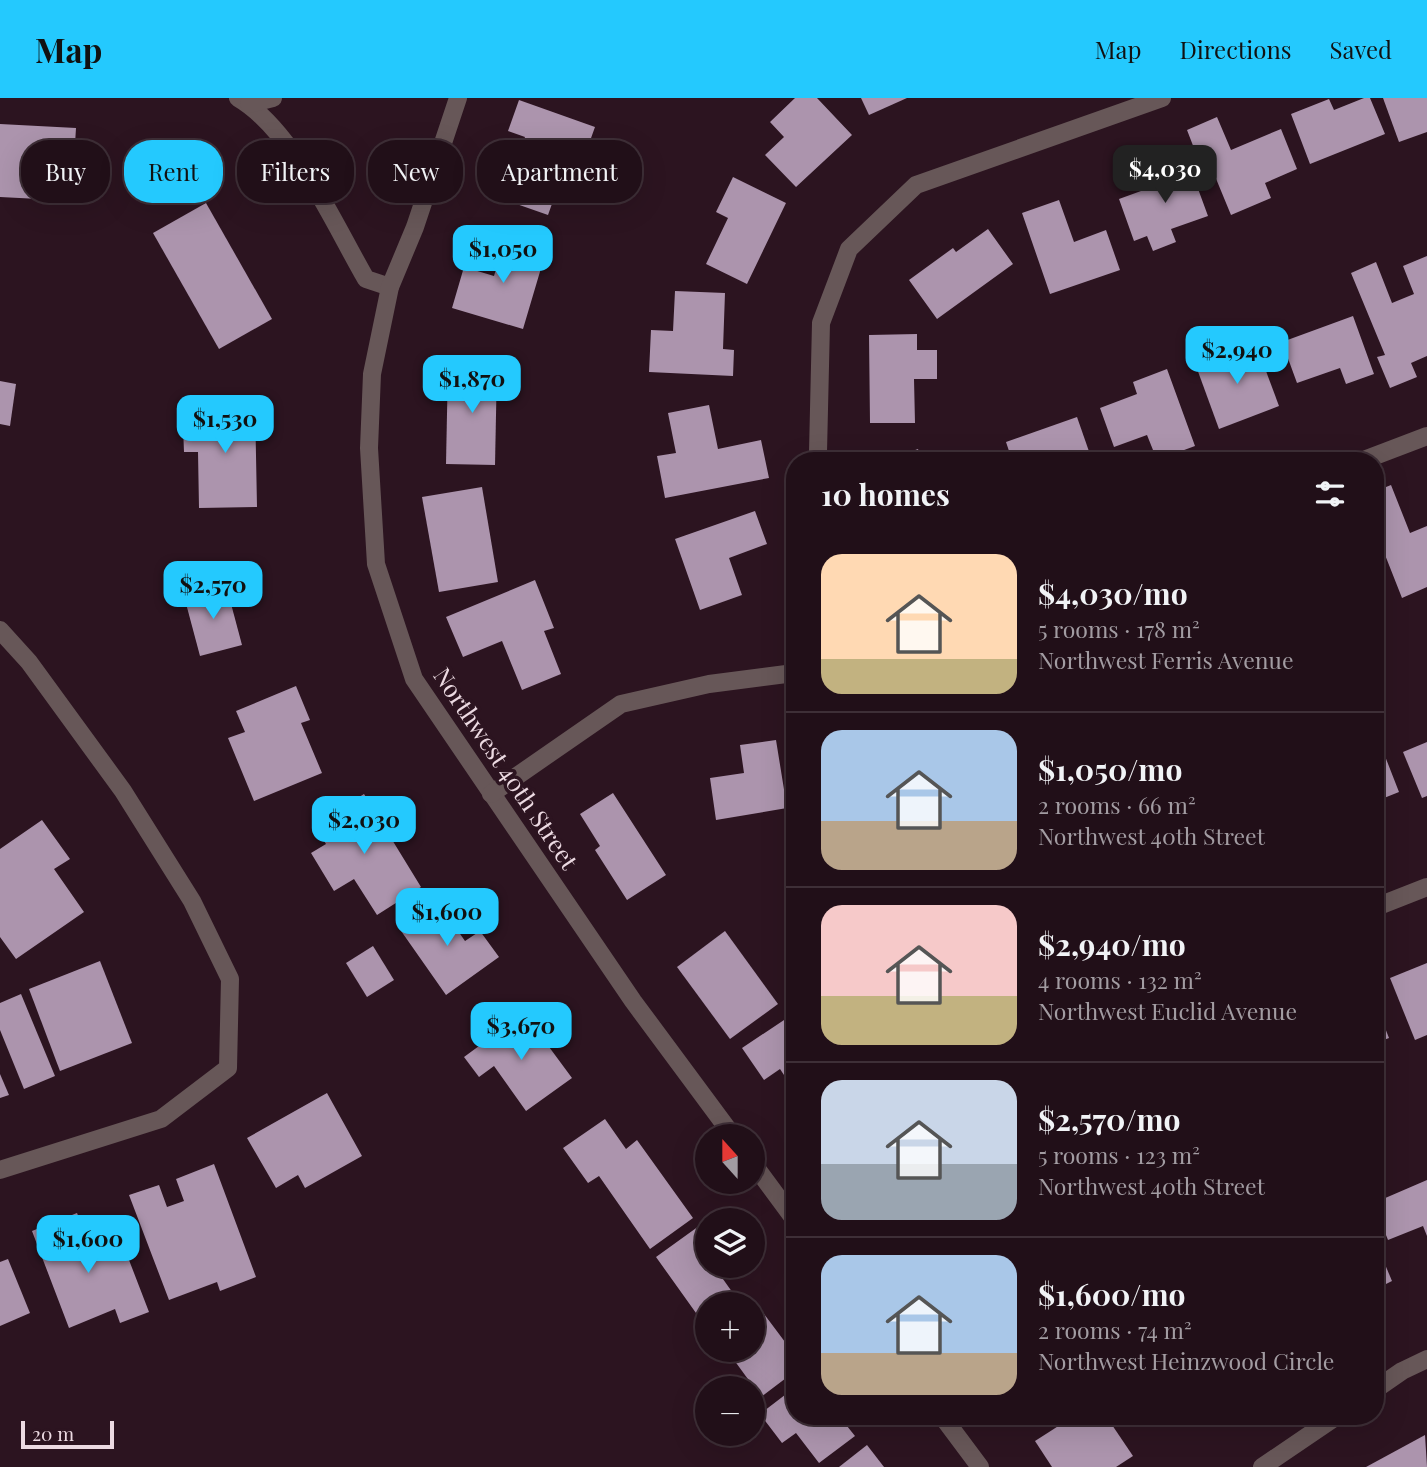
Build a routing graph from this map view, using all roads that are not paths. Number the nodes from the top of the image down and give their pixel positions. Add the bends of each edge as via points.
1 (273, 98) edge
2 (457, 98) edge
3 (1162, 98) edge
4 (244, 101) edge
5 (390, 287) junction
6 (1427, 436) edge
7 (818, 452) edge
8 (1384, 452) edge
9 (0, 630) edge
10 (786, 674) edge
11 (491, 794) junction
12 (1427, 887) edge
13 (1384, 904) edge
14 (724, 1124) edge
15 (0, 1170) edge
16 (765, 1178) edge
17 (786, 1204) edge
18 (1427, 1359) edge
19 (1384, 1383) edge
20 (949, 1425) edge
21 (1324, 1425) edge
22 (980, 1467) edge
23 (1262, 1467) edge

1 - 4 street
2 - 5 street, Northwest 40th Street via 415,227
3 - 7 street via 916,185 849,248 821,323
4 - 5 street via 292,150 366,279
5 - 11 street, Northwest 40th Street via 372,374 369,448 376,564 414,679
6 - 8 street
9 - 15 street via 29,662 123,791 192,901 230,979 228,1068 161,1119
10 - 11 street via 709,684 621,704
11 - 14 street, Northwest 40th Street
12 - 13 street
16 - 17 street
18 - 19 street
20 - 22 street
21 - 23 street

